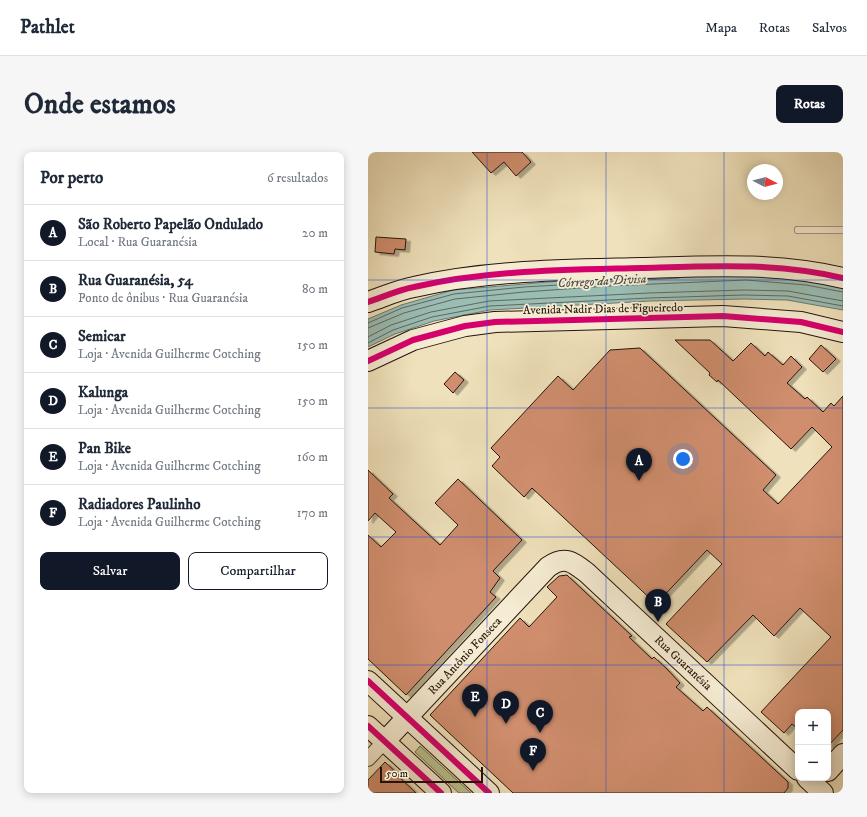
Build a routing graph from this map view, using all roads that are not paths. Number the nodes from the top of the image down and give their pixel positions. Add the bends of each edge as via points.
1 (798, 230) dead end
2 (843, 230) edge
3 (843, 278) edge
4 (368, 302) edge
5 (843, 332) edge
6 (368, 361) edge
7 (565, 560) joint
8 (368, 681) edge
9 (407, 717) junction
10 (368, 726) edge
11 (385, 741) junction
12 (843, 754) edge
13 (368, 759) edge
14 (795, 767) edge
15 (831, 768) edge
16 (441, 793) edge
17 (489, 793) edge

1 - 2 lane
3 - 4 main road via 783,268 742,265 560,270 472,276 413,287
5 - 6 main road, Avenida Nadir Dias de Figueiredo via 801,322 724,316 495,322 465,326 412,340
7 - 9 main road, Rua Antônio Fonseca via 556,561 548,567
7 - 14 main road, Rua Guaranésia via 576,564 587,573
8 - 9 main road
9 - 11 main road, Rua Antônio Fonseca
9 - 17 main road
10 - 11 main road
11 - 13 street, Rua Antônio Fonseca
11 - 16 main road
12 - 15 main road

